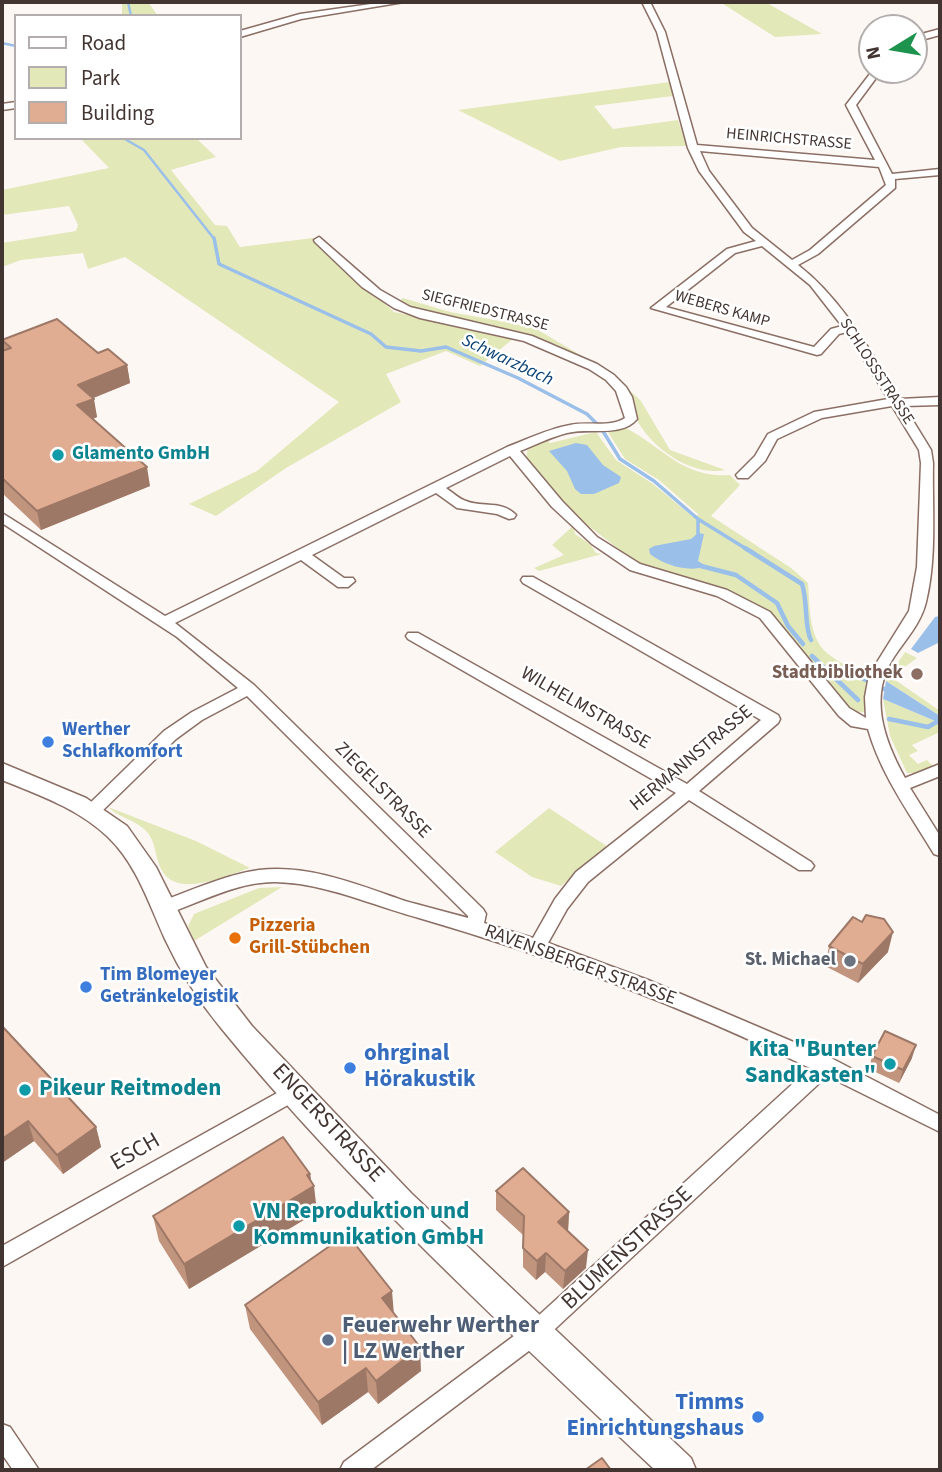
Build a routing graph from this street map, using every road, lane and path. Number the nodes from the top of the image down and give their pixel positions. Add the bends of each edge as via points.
1 (400, 2) edge
2 (646, 2) edge
3 (242, 33) edge
4 (867, 84) edge
5 (693, 148) junction
6 (882, 164) junction
7 (940, 172) edge
8 (889, 177) junction
9 (319, 240) dead end
10 (762, 243) junction
11 (792, 264) junction
12 (850, 328) junction
13 (896, 401) junction
14 (940, 401) edge
15 (512, 450) junction
16 (743, 475) dead end
17 (436, 487) junction
18 (509, 515) dead end
19 (2, 517) edge
20 (302, 554) junction
21 (925, 561) junction
22 (940, 563) edge
23 (528, 580) dead end
24 (348, 581) dead end
25 (165, 622) junction
26 (413, 636) dead end
27 (249, 689) junction
28 (873, 717) junction
29 (2, 771) edge
30 (940, 771) edge
31 (902, 785) junction
32 (688, 792) junction
33 (91, 812) junction
34 (940, 850) edge
35 (804, 866) dead end
36 (163, 908) junction
37 (475, 927) junction
38 (537, 946) junction
39 (824, 1064) junction
40 (295, 1091) junction
41 (940, 1124) edge
42 (2, 1257) edge
43 (534, 1334) junction
44 (2, 1435) edge
45 (27, 1470) edge
46 (352, 1470) edge
47 (679, 1470) edge

1 - 3 street via 300,17
2 - 5 street, SCHLOSSSTRASSE via 661,32
4 - 6 street, HEINRICHSTRASSE via 851,105
5 - 6 street, HEINRICHSTRASSE
5 - 10 street, SCHLOSSSTRASSE via 731,211
6 - 8 street, HEINRICHSTRASSE
7 - 8 street
8 - 11 street via 888,192 814,252
9 - 15 street, SIEGFRIEDSTRASSE via 399,307 554,346 611,377 625,391 631,419 626,424 551,433
10 - 11 street, SCHLOSSSTRASSE
10 - 12 street, WEBERS KAMP via 731,251 657,308 817,351 835,331
11 - 12 street, SCHLOSSSTRASSE via 814,283
12 - 13 street, SCHLOSSSTRASSE
13 - 14 street
13 - 16 street via 832,411 779,432
13 - 21 street, SCHLOSSSTRASSE via 925,450
15 - 17 street, SIEGFRIEDSTRASSE
15 - 28 street via 557,504 594,538 635,567 722,593 765,615 844,712 857,722
17 - 18 street via 462,505
17 - 20 street, SIEGFRIEDSTRASSE
19 - 25 street, ZIEGELSTRASSE
20 - 24 street via 343,584
20 - 25 street, SIEGFRIEDSTRASSE
21 - 22 street
21 - 28 street, SCHLOSSSTRASSE via 919,604 876,675
23 - 32 street, HERMANNSTRASSE via 772,719
25 - 27 street, ZIEGELSTRASSE
26 - 32 street, WILHELMSTRASSE
27 - 33 street via 170,735
27 - 37 street, ZIEGELSTRASSE via 477,914
28 - 31 street, SCHLOSSSTRASSE
29 - 33 main road, ENGERSTRASSE
30 - 31 street
31 - 34 street, SCHLOSSSTRASSE
32 - 35 street, WILHELMSTRASSE
32 - 38 street, HERMANNSTRASSE via 582,877
33 - 36 main road, ENGERSTRASSE via 128,844
36 - 37 street, RAVENSBERGER STRASSE via 255,878 290,876
36 - 40 main road, ENGERSTRASSE via 206,990
37 - 38 street, RAVENSBERGER STRASSE
38 - 39 street, RAVENSBERGER STRASSE
39 - 41 street, RAVENSBERGER STRASSE
39 - 43 street, BLUMENSTRASSE
40 - 42 street, ESCH
40 - 43 main road, ENGERSTRASSE
43 - 46 street, BLUMENSTRASSE
43 - 47 main road, ENGERSTRASSE
44 - 45 street

